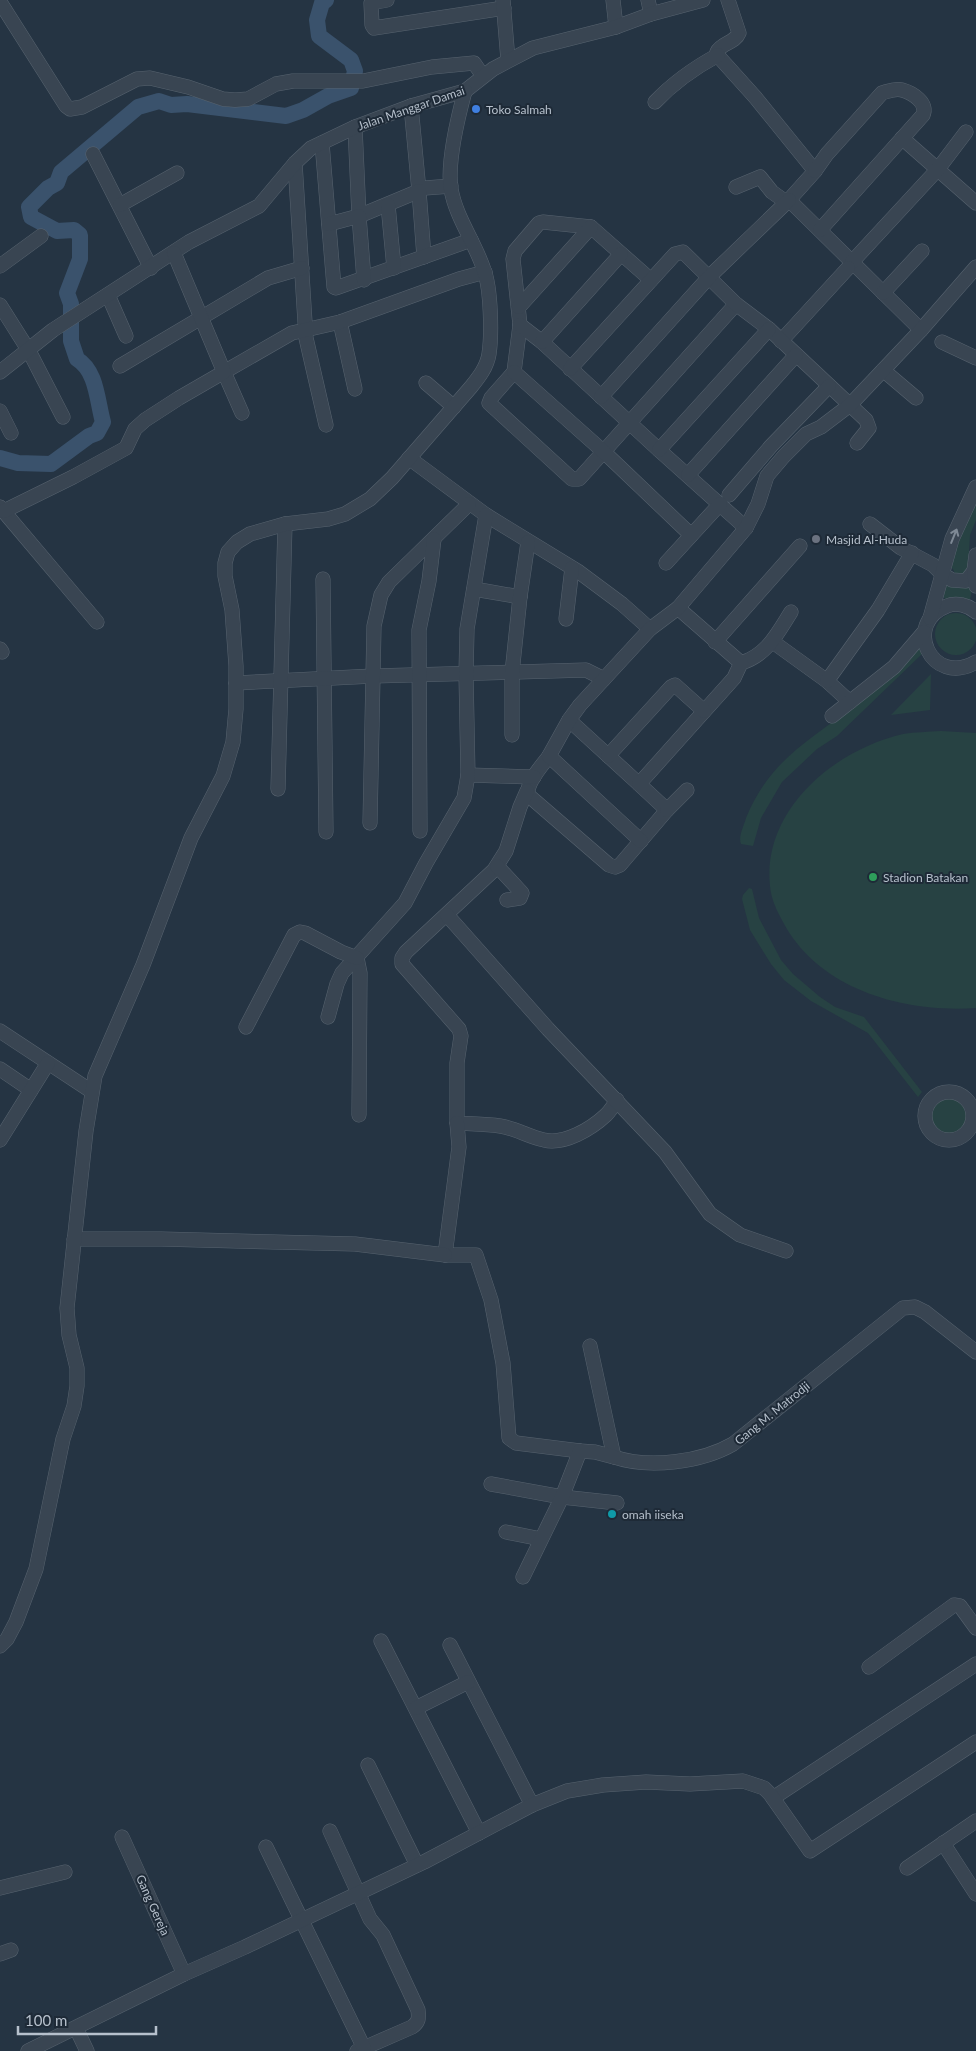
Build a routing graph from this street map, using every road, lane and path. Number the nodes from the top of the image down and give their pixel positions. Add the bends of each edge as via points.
1 (387, 0) edge
2 (613, 0) edge
3 (648, 0) edge
4 (704, 0) edge
5 (728, 0) edge
6 (0, 2) edge
7 (504, 4) edge
8 (651, 14) junction
9 (616, 27) junction
10 (718, 55) junction
11 (508, 60) junction
12 (483, 76) junction
13 (465, 91) junction
14 (655, 102) dead end
15 (411, 106) junction
16 (355, 127) junction
17 (966, 132) dead end
18 (902, 138) junction
19 (322, 143) junction
20 (93, 154) dead end
21 (295, 162) junction
22 (938, 169) junction
23 (815, 171) junction
24 (177, 173) dead end
25 (451, 186) junction
26 (736, 187) dead end
27 (419, 191) junction
28 (784, 203) junction
29 (976, 203) edge
30 (120, 205) junction
31 (388, 205) junction
32 (359, 216) junction
33 (330, 224) junction
34 (591, 226) junction
35 (820, 230) junction
36 (41, 236) dead end
37 (471, 240) junction
38 (922, 251) dead end
39 (174, 253) junction
40 (621, 254) junction
41 (424, 256) junction
42 (850, 265) junction
43 (0, 266) edge
44 (976, 267) edge
45 (151, 268) junction
46 (302, 268) junction
47 (394, 268) junction
48 (485, 272) junction
49 (710, 276) junction
50 (364, 280) junction
51 (651, 280) junction
52 (883, 293) junction
53 (108, 295) junction
54 (736, 304) junction
55 (0, 305) edge
56 (519, 307) junction
57 (202, 317) junction
58 (340, 322) junction
59 (520, 325) junction
60 (306, 328) junction
61 (769, 329) junction
62 (921, 330) junction
63 (126, 336) dead end
64 (781, 341) junction
65 (542, 342) junction
66 (942, 342) dead end
67 (29, 350) junction
68 (796, 355) junction
69 (976, 358) edge
70 (120, 366) dead end
71 (570, 369) junction
72 (883, 370) junction
73 (0, 372) edge
74 (224, 372) junction
75 (514, 372) junction
76 (426, 383) dead end
77 (829, 386) junction
78 (355, 389) dead end
79 (600, 397) junction
80 (916, 398) dead end
81 (850, 405) junction
82 (454, 406) junction
83 (0, 411) edge
84 (242, 413) dead end
85 (64, 417) dead end
86 (630, 423) junction
87 (326, 425) dead end
88 (11, 433) dead end
89 (857, 444) dead end
90 (659, 450) junction
91 (605, 453) junction
92 (409, 458) junction
93 (688, 475) junction
94 (976, 488) edge
95 (725, 499) junction
96 (469, 504) junction
97 (2, 509) edge
98 (486, 515) junction
99 (284, 524) junction
100 (870, 524) dead end
101 (746, 528) junction
102 (691, 535) junction
103 (434, 539) junction
104 (528, 542) junction
105 (800, 546) dead end
106 (912, 553) junction
107 (976, 555) edge
108 (666, 563) dead end
109 (572, 568) junction
110 (974, 571) junction
111 (942, 574) junction
112 (323, 579) dead end
113 (976, 586) edge
114 (474, 589) junction
115 (520, 597) junction
116 (678, 608) junction
117 (791, 612) dead end
118 (976, 612) edge
119 (930, 618) junction
120 (566, 619) dead end
121 (97, 622) dead end
122 (650, 629) junction
123 (924, 632) junction
124 (715, 642) junction
125 (773, 642) junction
126 (976, 662) edge
127 (741, 663) junction
128 (512, 673) junction
129 (466, 674) junction
130 (595, 674) junction
131 (420, 675) junction
132 (373, 676) junction
133 (324, 678) junction
134 (280, 680) junction
135 (827, 681) junction
136 (236, 683) junction
137 (850, 702) junction
138 (704, 711) junction
139 (832, 716) dead end
140 (568, 720) junction
141 (512, 735) dead end
142 (549, 756) junction
143 (608, 756) junction
144 (468, 775) junction
145 (534, 777) junction
146 (639, 784) junction
147 (278, 789) dead end
148 (687, 790) dead end
149 (527, 791) junction
150 (667, 810) junction
151 (370, 823) dead end
152 (420, 830) dead end
153 (326, 832) dead end
154 (641, 840) junction
155 (497, 866) junction
156 (507, 900) dead end
157 (446, 915) junction
158 (357, 958) junction
159 (328, 1017) dead end
160 (246, 1028) dead end
161 (0, 1031) edge
162 (48, 1063) junction
163 (0, 1069) edge
164 (31, 1090) junction
165 (91, 1091) junction
166 (617, 1100) junction
167 (359, 1115) dead end
168 (458, 1123) junction
169 (0, 1140) edge
170 (74, 1239) junction
171 (786, 1251) dead end
172 (444, 1256) junction
173 (590, 1346) dead end
174 (976, 1352) edge
175 (580, 1452) junction
176 (614, 1456) junction
177 (492, 1484) dead end
178 (562, 1496) junction
179 (617, 1503) dead end
180 (506, 1532) dead end
181 (541, 1540) junction
182 (523, 1577) dead end
183 (976, 1628) edge
184 (381, 1641) dead end
185 (450, 1645) dead end
186 (0, 1646) edge
187 (976, 1664) edge
188 (869, 1667) dead end
189 (468, 1682) junction
190 (416, 1708) junction
191 (976, 1742) edge
192 (368, 1765) dead end
193 (773, 1798) junction
194 (532, 1805) junction
195 (976, 1821) edge
196 (330, 1832) dead end
197 (479, 1834) junction
198 (122, 1837) dead end
199 (943, 1844) junction
200 (266, 1847) dead end
201 (417, 1865) junction
202 (907, 1868) dead end
203 (64, 1872) dead end
204 (0, 1888) edge
205 (358, 1893) junction
206 (976, 1894) edge
207 (302, 1920) junction
208 (184, 1974) junction
209 (76, 2028) junction
210 (361, 2050) edge
211 (28, 2051) edge
212 (87, 2051) edge

1 - 7 street via 371,3 374,28
2 - 9 street
3 - 8 street
4 - 8 street, Jalan Manggar Damai
5 - 10 street via 739,33 719,48
6 - 12 street via 70,109 82,107 143,78 235,100 248,99 276,84 293,81 356,81 432,67 476,64
7 - 11 street
8 - 9 street, Jalan Manggar Damai
9 - 11 street, Jalan Manggar Damai via 533,48
10 - 14 street via 696,67
10 - 23 street
11 - 12 street, Jalan Manggar Damai
12 - 13 street, Jalan Manggar Damai
13 - 15 street, Jalan Manggar Damai
13 - 25 street
15 - 16 street, Jalan Manggar Damai
15 - 27 street
16 - 19 street, Jalan Manggar Damai
16 - 32 street
17 - 22 street
18 - 22 street
18 - 23 street via 925,110 923,103 903,90 894,89 882,93 869,106
18 - 35 street
19 - 21 street, Jalan Manggar Damai
19 - 33 street
20 - 30 street
21 - 39 street, Jalan Manggar Damai via 259,206 203,234
21 - 46 street
22 - 29 street
22 - 42 street
23 - 28 street
24 - 30 street
25 - 27 street
25 - 37 street via 454,204
26 - 28 street via 760,177
27 - 31 street
27 - 41 street
28 - 35 street
28 - 49 street
30 - 45 street
31 - 32 street
31 - 47 street
32 - 33 street
32 - 50 street
33 - 50 street via 334,287
34 - 40 street
34 - 56 street
34 - 56 street via 539,223 515,251
35 - 42 street
36 - 43 street
37 - 41 street
37 - 48 street
38 - 52 street
39 - 45 street, Jalan Manggar Damai
39 - 57 street
40 - 51 street
40 - 65 street
41 - 47 street
42 - 52 street
42 - 64 street
44 - 62 street
45 - 53 street, Jalan Manggar Damai
46 - 57 street via 268,278
46 - 60 street via 302,307
47 - 50 street
48 - 58 street
48 - 82 street via 489,355 482,374
49 - 51 street via 683,252 678,252
49 - 54 street
49 - 79 street
51 - 71 street
52 - 62 street
53 - 63 street
53 - 67 street, Jalan Manggar Damai via 53,330
54 - 61 street
54 - 86 street
55 - 67 street
56 - 59 street
57 - 70 street
57 - 74 street
58 - 60 street
58 - 78 street
59 - 65 street
59 - 75 street
60 - 74 street
60 - 87 street
61 - 64 street
61 - 90 street
62 - 72 street
64 - 68 street
65 - 71 street
66 - 69 street
67 - 73 street, Jalan Manggar Damai
67 - 85 street
68 - 77 street
68 - 93 street
71 - 79 street
72 - 80 street
72 - 81 street
74 - 84 street
74 - 97 street via 145,420 135,429 126,448 73,477
75 - 91 street
75 - 91 street via 490,403 572,479 579,479
76 - 82 street
77 - 81 street
77 - 95 street
79 - 86 street
81 - 89 street via 869,426
81 - 101 street via 806,434 767,476
82 - 92 street
83 - 88 street
86 - 90 street
86 - 91 street
90 - 93 street
91 - 102 street
92 - 96 street
92 - 99 street via 370,499 345,514
93 - 95 street
111 -> 94 street via 952,539
95 - 101 street
95 - 102 street
96 - 98 street
96 - 103 street
97 - 121 street
98 - 104 street
98 - 114 street
99 - 134 street
99 - 136 street via 250,534 228,552 225,563 232,610
100 - 106 street
101 - 116 street
102 - 108 street
103 - 131 street via 419,630
103 - 132 street via 389,582 381,595 374,626
104 - 109 street
104 - 115 street
105 - 124 street
106 - 111 street
106 - 135 street via 864,631
107 - 110 street
109 - 120 street
109 - 122 street
110 - 111 street via 966,581 952,580
110 - 113 street
111 - 119 street
112 - 133 street
114 - 115 street
114 - 129 street via 467,629
115 - 128 street
116 - 122 street
116 - 124 street
117 - 125 street
118 - 119 street via 962,605 950,605 939,609
119 - 123 street
122 - 130 street
123 - 126 street via 928,651 941,665 959,669
123 - 137 street via 894,667
124 - 127 street
125 - 127 street via 757,657
125 - 135 street
127 - 138 street via 734,678
128 - 129 street
128 - 130 street
128 - 141 street
129 - 131 street
129 - 144 street
130 - 140 street
131 - 132 street
131 - 152 street
132 - 133 street
132 - 151 street
133 - 134 street
133 - 153 street
134 - 136 street
134 - 147 street
135 - 137 street
136 - 165 street via 233,742 223,776 191,838
137 - 139 street
138 - 143 street via 675,685 671,686
138 - 146 street
140 - 142 street
140 - 143 street
142 - 145 street
142 - 154 street
143 - 146 street
144 - 145 street
144 - 158 street via 464,798 405,903
145 - 149 street
146 - 150 street
148 - 150 street
149 - 154 street via 609,865 620,865
149 - 155 street via 506,851
150 - 154 street
155 - 156 street via 522,893 520,898
155 - 157 street
157 - 166 street
157 - 168 street via 406,952 402,964 461,1036 457,1063
158 - 159 street via 336,984
158 - 160 street via 305,932 294,934
158 - 167 street via 360,972
161 - 162 street
162 - 164 street
162 - 165 street
163 - 164 street
164 - 169 street
165 - 170 street
166 - 168 street via 601,1120 556,1142 500,1126
166 - 171 street via 665,1152 710,1214 740,1235
168 - 172 street via 458,1147
170 - 172 street via 355,1244
170 - 186 street via 67,1308 77,1368 74,1406 63,1439 36,1569 16,1622
172 - 175 street, Gang M. Matrodji via 476,1255 491,1300 503,1363 508,1438 516,1443
173 - 176 street
174 - 176 street, Gang M. Matrodji via 925,1312 915,1307 903,1308 724,1450 711,1455 651,1463
175 - 176 street, Gang M. Matrodji
175 - 178 street
177 - 178 street
178 - 179 street
178 - 181 street
180 - 181 street
181 - 182 street
183 - 188 street via 960,1606 954,1606
184 - 190 street
185 - 189 street
187 - 193 street
189 - 190 street
189 - 194 street
190 - 197 street
191 - 193 street via 810,1851
192 - 201 street
193 - 194 street via 764,1788 743,1781 646,1782 567,1790
194 - 197 street
195 - 199 street
196 - 205 street
197 - 201 street
198 - 208 street, Gang Gereja
199 - 202 street
199 - 206 street
200 - 207 street
201 - 205 street
203 - 204 street
205 - 207 street
205 - 210 street via 370,1919 383,1935 419,2018 412,2027
207 - 208 street
207 - 210 street
208 - 209 street
209 - 211 street
209 - 212 street

